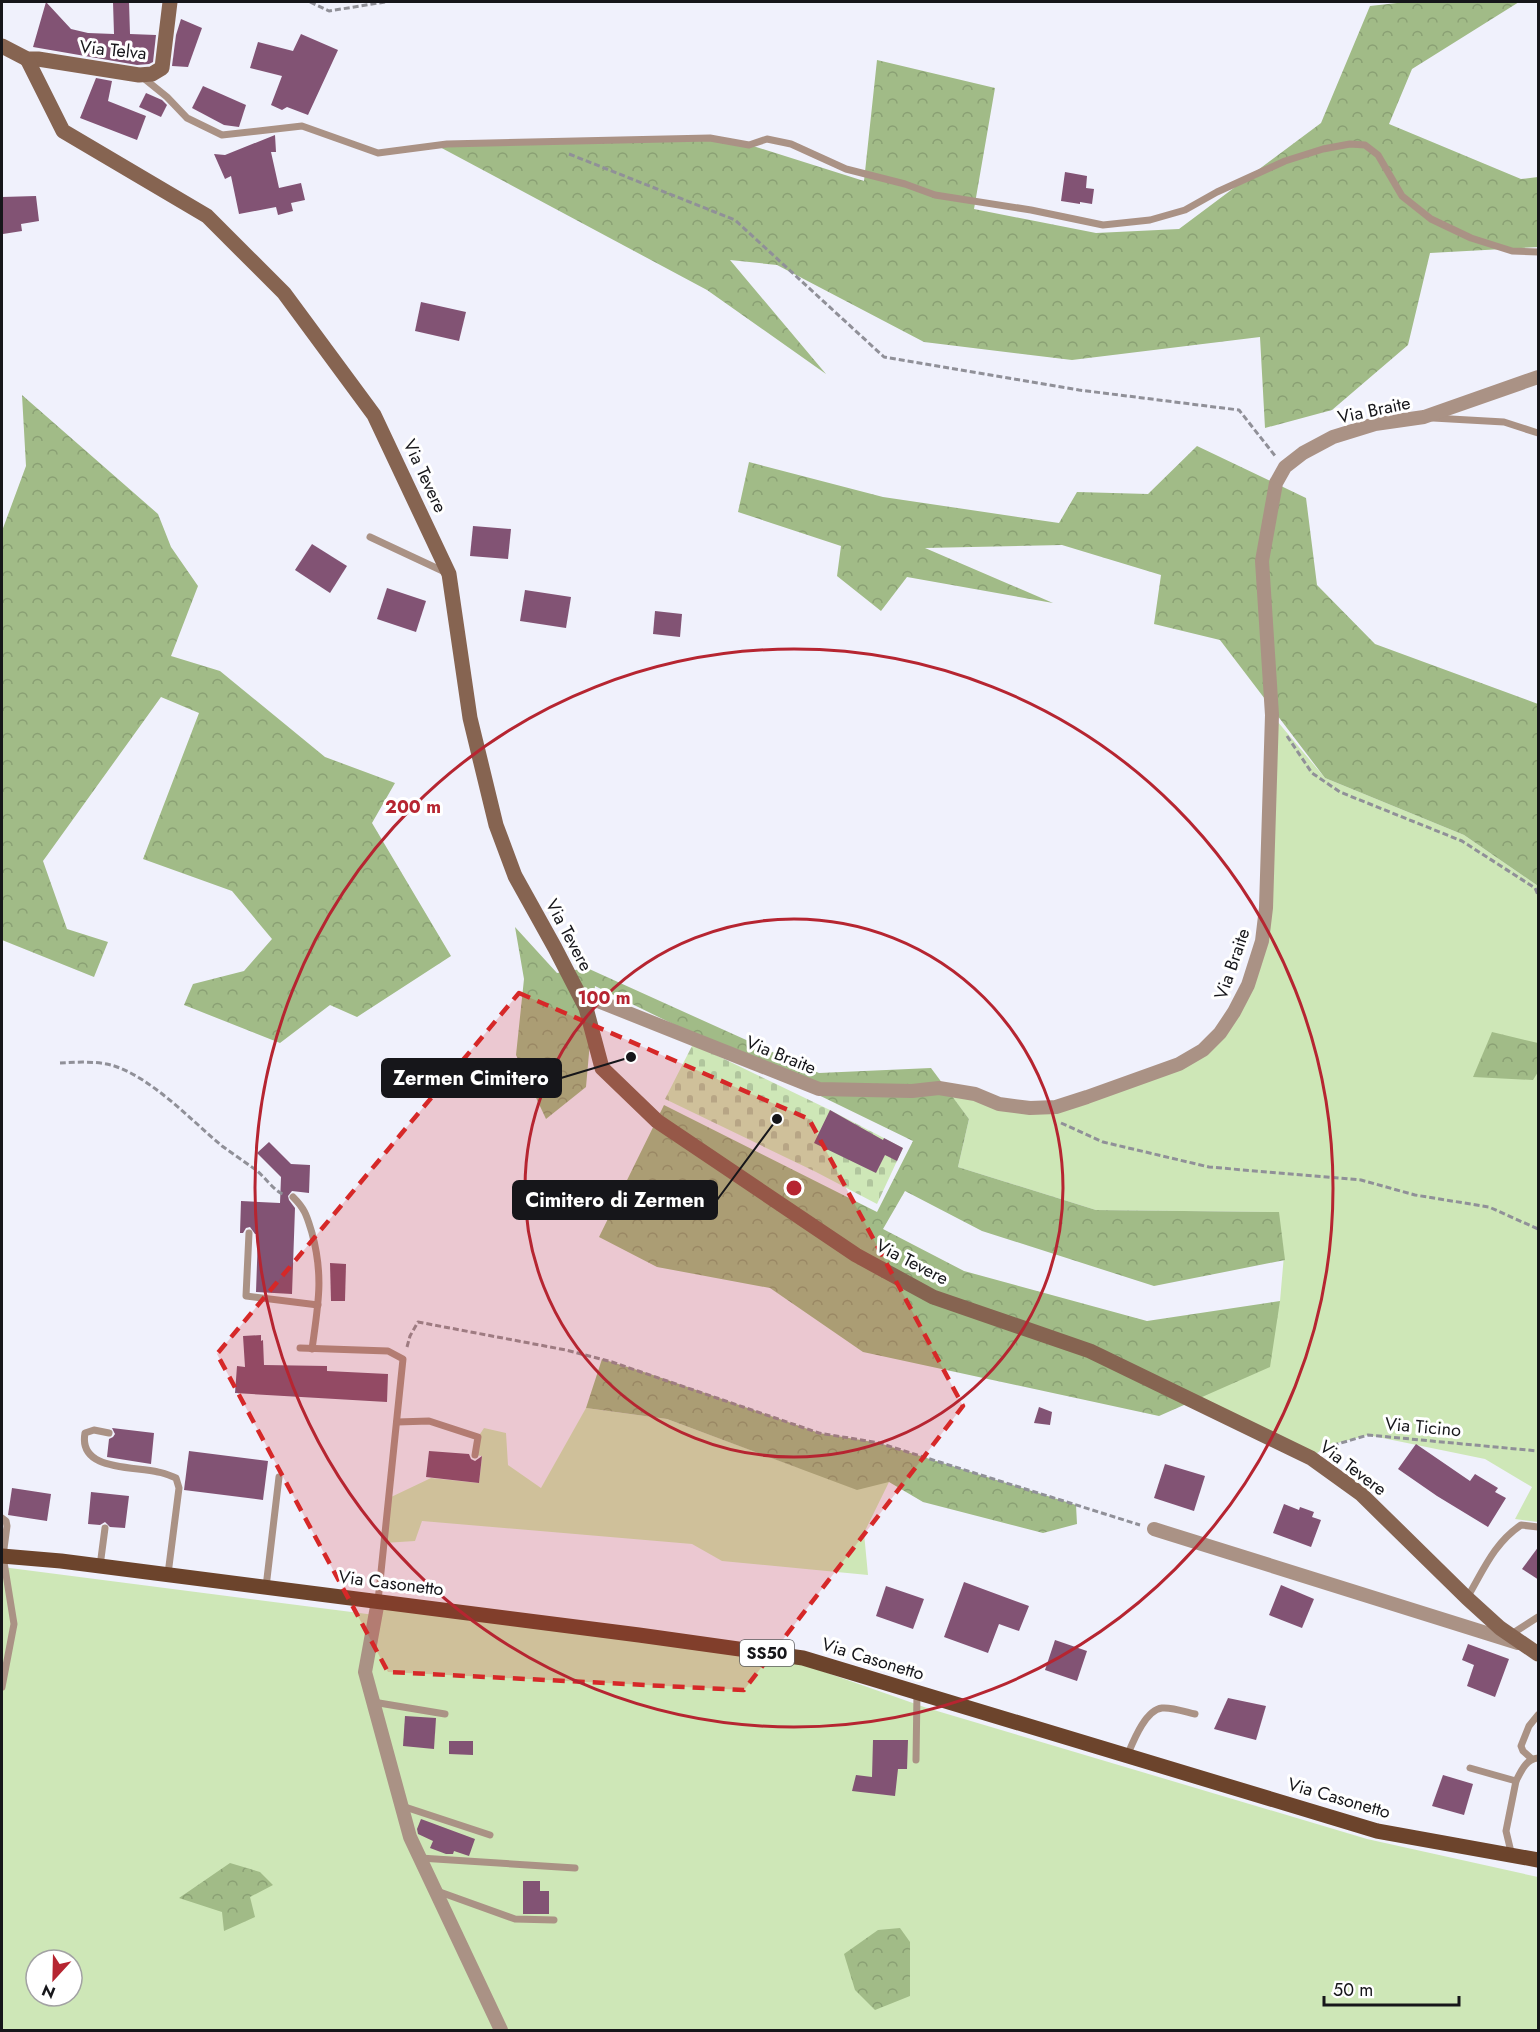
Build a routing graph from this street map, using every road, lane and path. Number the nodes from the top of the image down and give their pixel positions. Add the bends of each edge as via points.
1 (170, 2) edge
2 (310, 2) edge
3 (385, 2) edge
4 (2, 46) edge
5 (27, 59) junction
6 (139, 75) junction
7 (540, 142) junction
8 (1539, 252) edge
9 (1539, 377) edge
10 (1424, 417) junction
11 (1539, 433) edge
12 (1285, 467) junction
13 (370, 537) dead end
14 (449, 574) junction
15 (1272, 715) junction
16 (1539, 895) edge
17 (583, 1003) junction
18 (60, 1064) dead end
19 (1061, 1123) dead end
20 (293, 1197) joint
21 (1539, 1229) edge
22 (249, 1233) dead end
23 (318, 1305) junction
24 (300, 1348) dead end
25 (312, 1349) junction
26 (403, 1359) junction
27 (396, 1422) junction
28 (109, 1433) dead end
29 (1539, 1451) edge
30 (476, 1455) dead end
31 (1311, 1458) junction
32 (279, 1477) dead end
33 (2, 1518) edge
34 (105, 1528) dead end
35 (1154, 1528) joint
36 (1538, 1528) edge
37 (2, 1556) edge
38 (100, 1566) junction
39 (168, 1574) junction
40 (6, 1576) junction
41 (266, 1587) junction
42 (2, 1589) edge
43 (1467, 1598) junction
44 (378, 1601) junction
45 (1539, 1617) edge
46 (1510, 1635) junction
47 (1532, 1650) edge
48 (2, 1687) edge
49 (917, 1693) junction
50 (373, 1702) junction
51 (445, 1714) dead end
52 (1195, 1714) dead end
53 (1539, 1715) edge
54 (1127, 1756) junction
55 (1535, 1758) edge
56 (916, 1760) dead end
57 (1470, 1768) dead end
58 (1516, 1781) junction
59 (402, 1806) junction
60 (490, 1835) dead end
61 (1512, 1856) junction
62 (420, 1858) junction
63 (1539, 1860) edge
64 (575, 1868) dead end
65 (435, 1890) junction
66 (554, 1920) dead end
67 (501, 2031) edge

1 - 6 main road, Via Telva via 162,68
2 - 3 path via 329,10
4 - 5 main road
5 - 6 main road, Via Telva
5 - 14 main road, Via Tevere via 63,131 207,216 284,293 374,415
6 - 7 lane via 187,118 222,135 302,126 378,153 447,144
7 - 8 lane via 710,138 749,145 767,139 791,144 846,169 935,195 1103,225 1150,220 1185,210 1285,161 1350,144 1365,145 1378,155 1402,196 1431,219 1512,251
7 - 12 path via 735,220 884,357 1078,390 1239,410
9 - 10 street, Via Braite
10 - 11 lane via 1504,422
10 - 12 street, Via Braite via 1376,424 1333,437
12 - 15 street, Via Braite via 1276,483 1262,561
13 - 14 lane
14 - 17 main road, Via Tevere via 470,718 496,825 515,876
15 - 16 path via 1312,773 1340,792 1462,841 1535,888
15 - 17 street, Via Braite via 1262,941 1248,985 1220,1033 1203,1050 1179,1064 1056,1107 999,1104 975,1094 939,1088 819,1089 598,1001
17 - 31 main road, Via Tevere via 602,1068 657,1121 856,1255 933,1297 1090,1351
18 - 20 path via 111,1065 143,1080 266,1177 278,1192
19 - 21 path via 1103,1142 1209,1167 1361,1180 1415,1195 1489,1207
20 - 23 lane via 305,1208 318,1257
22 - 23 lane via 246,1296
23 - 25 lane
24 - 25 lane
25 - 26 lane via 388,1351
26 - 27 lane
26 - 35 path via 418,1322 566,1350 653,1375 819,1433 879,1443
27 - 30 lane via 429,1421 478,1437
27 - 44 lane
28 - 39 lane via 86,1433 83,1443 96,1460 176,1478 179,1488
29 - 31 path, Via Ticino via 1368,1435 1326,1446
31 - 43 main road, Via Tevere via 1361,1494
32 - 41 lane
33 - 37 lane via 7,1526
34 - 38 lane
35 - 47 street
36 - 43 lane via 1521,1525 1507,1534
37 - 38 main road, Via Casonetto / SS50
37 - 40 lane
38 - 39 main road, Via Casonetto / SS50
39 - 41 main road, Via Casonetto / SS50
40 - 42 lane
40 - 48 lane via 14,1624
41 - 44 main road, Via Casonetto / SS50
43 - 46 main road, Via Tevere
44 - 49 main road, Via Casonetto / SS50 via 802,1658
44 - 50 street via 365,1672
45 - 46 lane
46 - 47 main road, Via Tevere
49 - 54 main road, Via Casonetto / SS50
49 - 56 lane
50 - 51 lane
50 - 59 street
52 - 54 lane via 1162,1708 1151,1713
53 - 55 lane via 1529,1725 1521,1746
54 - 61 main road, Via Casonetto / SS50 via 1377,1831
55 - 58 lane
57 - 58 lane
58 - 61 lane via 1506,1831
59 - 60 lane
59 - 62 street
61 - 63 main road, Via Casonetto
62 - 64 lane
62 - 65 street
65 - 66 lane via 515,1918
65 - 67 street

